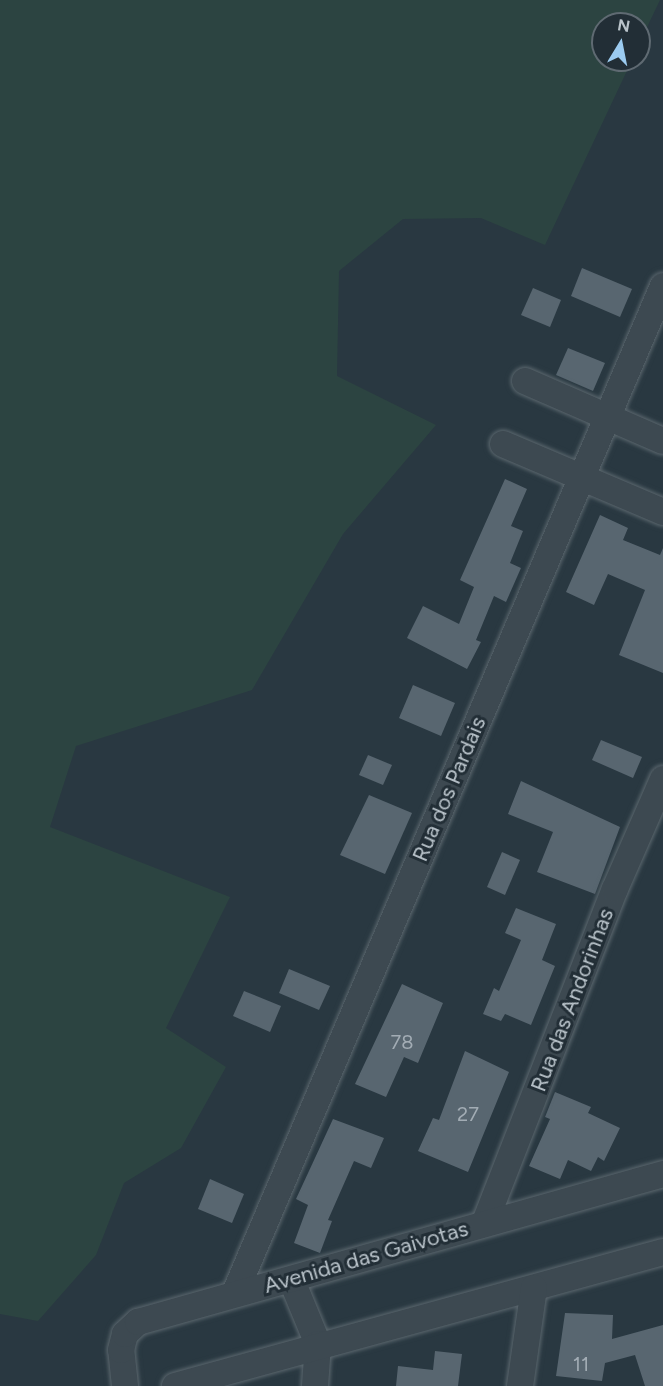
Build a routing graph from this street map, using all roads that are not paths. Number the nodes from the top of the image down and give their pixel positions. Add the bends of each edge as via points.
1 (663, 286) edge
2 (525, 381) dead end
3 (607, 417) junction
4 (663, 441) edge
5 (503, 444) dead end
6 (581, 478) junction
7 (663, 512) edge
8 (663, 779) edge
9 (663, 1174) edge
10 (485, 1222) junction
11 (663, 1252) edge
12 (292, 1281) junction
13 (534, 1288) junction
14 (235, 1293) junction
15 (318, 1344) junction
16 (125, 1386) edge
17 (175, 1386) edge
18 (315, 1386) edge
19 (520, 1386) edge

1 - 3 street, Rua dos Pardais
2 - 3 street
3 - 4 street
3 - 6 street, Rua dos Pardais
5 - 6 street
6 - 7 street
6 - 14 street, Rua dos Pardais
8 - 10 street, Rua das Andorinhas via 615,889
9 - 10 street, Avenida das Gaivotas
10 - 12 street, Avenida das Gaivotas
11 - 13 street
12 - 14 street, Avenida das Gaivotas
12 - 15 street
13 - 15 street
13 - 19 street
14 - 16 street, Avenida das Gaivotas via 138,1322 125,1334 121,1350
15 - 17 street
15 - 18 street

